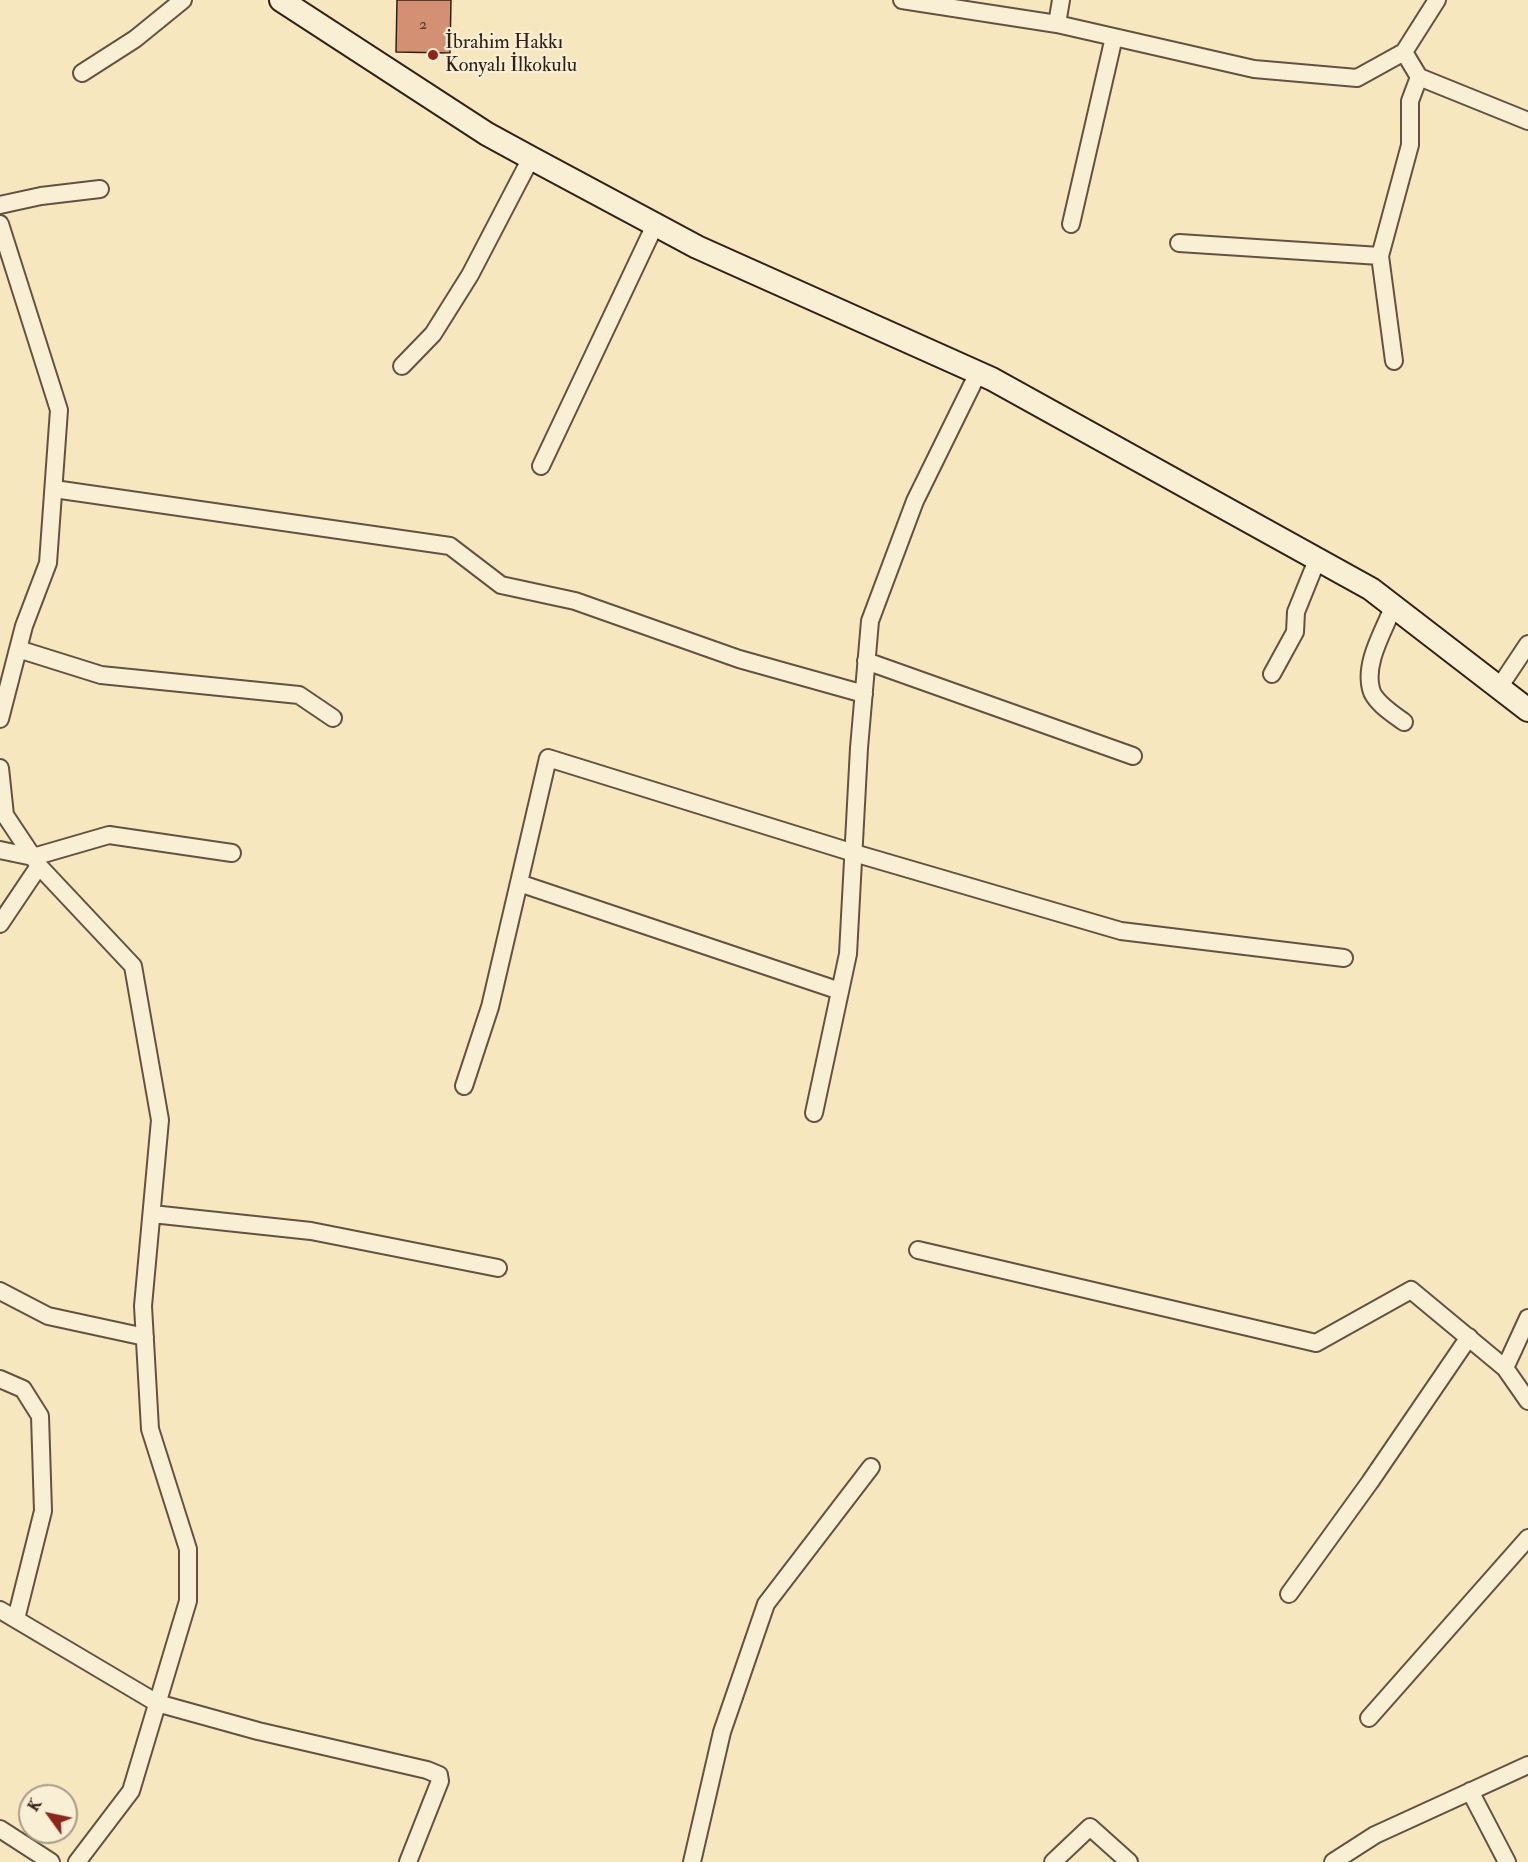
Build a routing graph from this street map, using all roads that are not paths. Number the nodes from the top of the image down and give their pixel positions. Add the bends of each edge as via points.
1 (183, 0) edge
2 (281, 0) edge
3 (902, 0) edge
4 (1061, 0) edge
5 (1437, 0) edge
6 (1056, 24) junction
7 (1114, 38) junction
8 (1404, 52) junction
9 (82, 73) dead end
10 (1419, 77) junction
11 (1528, 121) edge
12 (531, 158) junction
13 (100, 189) dead end
14 (0, 205) edge
15 (0, 224) edge
16 (1071, 224) dead end
17 (655, 225) junction
18 (1179, 243) dead end
19 (1380, 256) junction
20 (1394, 361) dead end
21 (402, 366) dead end
22 (978, 373) junction
23 (541, 466) dead end
24 (54, 489) junction
25 (1317, 560) junction
26 (1393, 607) junction
27 (1528, 644) edge
28 (18, 649) junction
29 (866, 661) junction
30 (1272, 674) dead end
31 (1498, 689) junction
32 (864, 694) junction
33 (1528, 710) edge
34 (333, 718) dead end
35 (0, 719) edge
36 (1404, 722) dead end
37 (1133, 756) dead end
38 (0, 768) edge
39 (0, 850) edge
40 (232, 853) dead end
41 (854, 853) junction
42 (36, 862) junction
43 (519, 883) junction
44 (0, 924) edge
45 (1344, 958) dead end
46 (840, 991) junction
47 (464, 1086) dead end
48 (814, 1113) dead end
49 (152, 1214) junction
50 (918, 1250) dead end
51 (498, 1268) dead end
52 (0, 1291) edge
53 (1528, 1318) edge
54 (145, 1337) junction
55 (1469, 1337) junction
56 (1505, 1368) junction
57 (0, 1379) edge
58 (1528, 1401) edge
59 (871, 1467) dead end
60 (1528, 1538) edge
61 (1288, 1594) dead end
62 (0, 1610) edge
63 (16, 1619) junction
64 (157, 1703) junction
65 (1369, 1719) dead end
66 (1528, 1765) edge
67 (1470, 1791) junction
68 (0, 1829) edge
69 (51, 1862) edge
70 (77, 1862) edge
71 (408, 1862) edge
72 (692, 1862) edge
73 (1053, 1862) edge
74 (1130, 1862) edge
75 (1333, 1862) edge
76 (1507, 1862) edge

1 - 9 street via 135,39
2 - 12 street via 487,134
3 - 6 street
4 - 6 street
5 - 8 street
6 - 7 street
7 - 8 street via 1254,69 1357,78
7 - 16 street
8 - 10 street
10 - 11 street
10 - 19 street via 1410,101 1410,145
12 - 17 street
12 - 21 street via 470,275 433,334
13 - 14 street
15 - 24 street via 59,410
17 - 22 street
17 - 23 street
18 - 19 street
19 - 20 street
22 - 25 street
22 - 29 street via 915,501 870,621
24 - 28 street via 48,562
24 - 32 street via 450,546 501,585 575,601 739,659
25 - 26 street via 1371,589
25 - 30 street via 1296,612 1295,632
26 - 31 street
26 - 36 street via 1371,662 1371,690
27 - 31 street
28 - 34 street via 101,675 299,695
28 - 35 street
29 - 32 street
29 - 37 street
31 - 33 street
32 - 41 street
38 - 42 street via 5,815
39 - 42 street
40 - 42 street via 109,835
41 - 43 street via 548,758
41 - 45 street via 1121,931
41 - 46 street via 848,954
42 - 44 street
42 - 49 street via 133,966 160,1120
43 - 46 street
43 - 47 street via 490,1007
46 - 48 street
49 - 51 street via 311,1231
49 - 54 street via 143,1306
50 - 55 street via 1316,1342 1412,1290
52 - 54 street via 48,1316
53 - 56 street
54 - 64 street via 150,1429 188,1549 188,1601
55 - 56 street
55 - 61 street
56 - 58 street
57 - 63 street via 23,1389 40,1416 43,1511
59 - 72 street via 766,1604 722,1732
60 - 65 street
62 - 63 street
63 - 64 street
64 - 70 street via 131,1791
64 - 71 street via 439,1775
66 - 67 street
67 - 75 street via 1375,1834
67 - 76 street
68 - 69 street
73 - 74 street via 1090,1827

